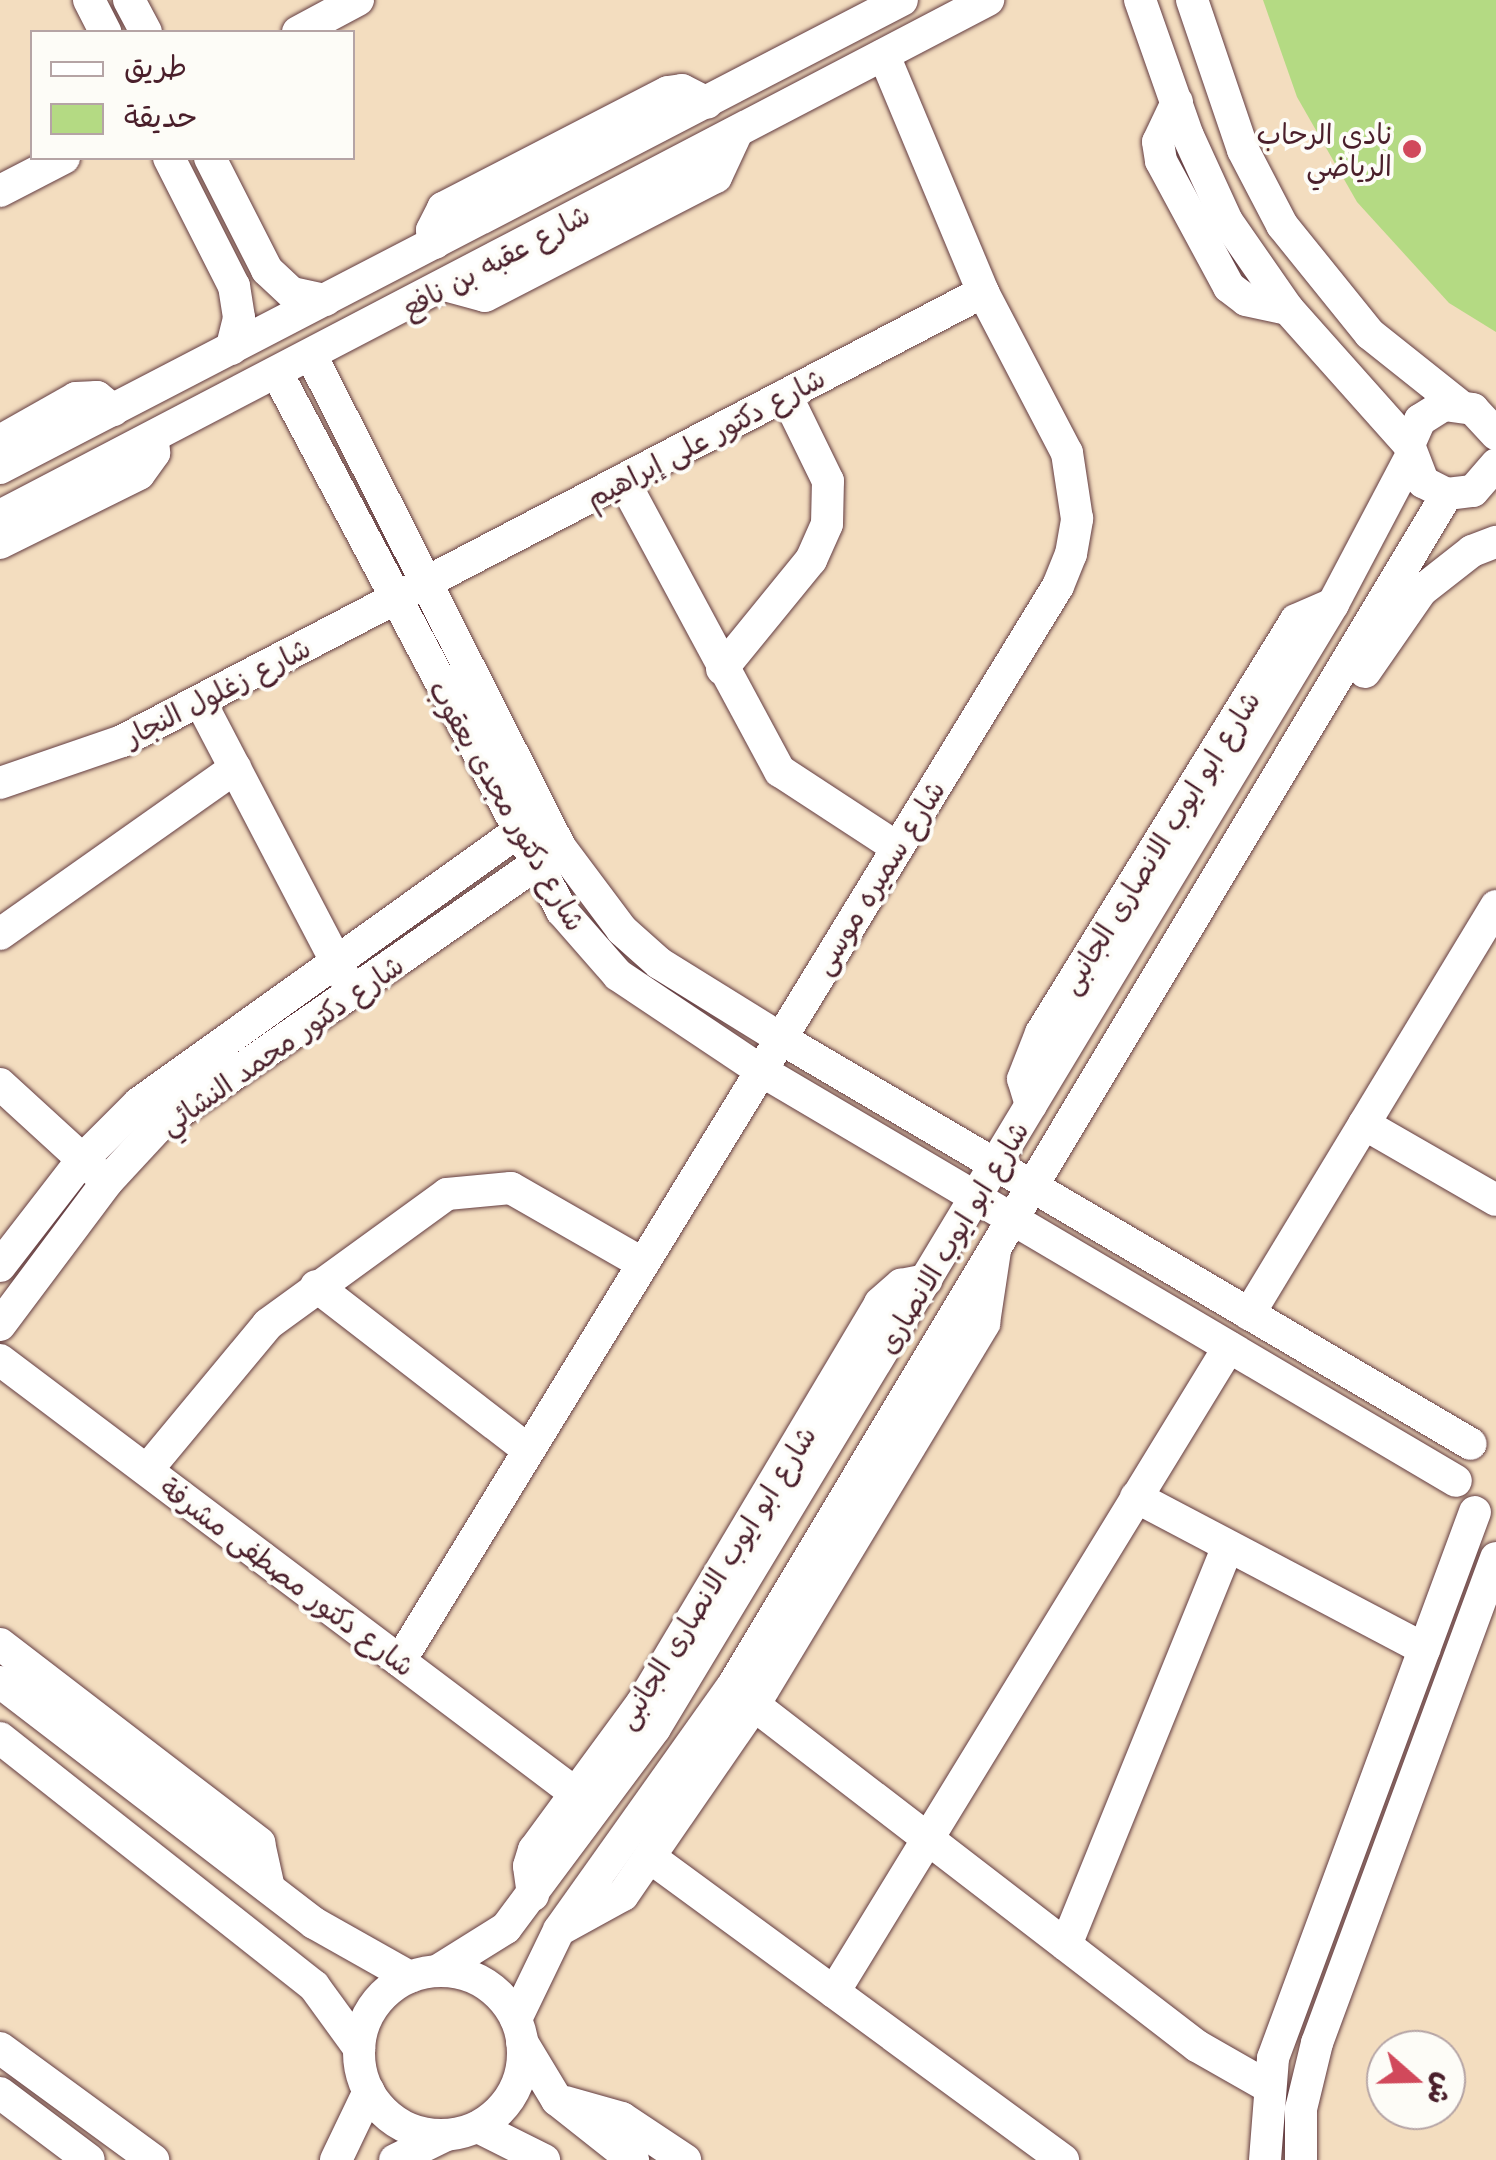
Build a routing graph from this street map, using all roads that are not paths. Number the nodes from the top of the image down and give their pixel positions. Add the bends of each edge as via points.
1 (88, 0) edge
2 (129, 0) edge
3 (358, 0) edge
4 (1140, 0) edge
5 (1192, 0) edge
6 (983, 1) edge
7 (890, 3) edge
8 (104, 30) edge
9 (145, 30) edge
10 (302, 30) edge
11 (884, 55) junction
12 (60, 160) edge
13 (170, 160) edge
14 (211, 160) edge
15 (0, 191) edge
16 (982, 292) junction
17 (325, 300) junction
18 (231, 349) junction
19 (312, 357) junction
20 (278, 375) junction
21 (786, 395) junction
22 (1458, 404) junction
23 (113, 410) junction
24 (1496, 432) edge
25 (153, 438) junction
26 (0, 441) edge
27 (1409, 451) junction
28 (0, 468) edge
29 (1492, 478) edge
30 (623, 480) junction
31 (1447, 494) junction
32 (0, 516) edge
33 (1496, 542) edge
34 (0, 543) edge
35 (426, 582) junction
36 (393, 600) junction
37 (1366, 651) junction
38 (722, 669) junction
39 (200, 700) junction
40 (234, 768) junction
41 (0, 783) edge
42 (531, 822) junction
43 (896, 847) junction
44 (548, 855) junction
45 (1494, 915) edge
46 (0, 934) edge
47 (336, 961) junction
48 (353, 995) junction
49 (780, 1038) junction
50 (760, 1070) junction
51 (0, 1084) edge
52 (1364, 1124) junction
53 (995, 1166) junction
54 (95, 1171) junction
55 (1032, 1187) junction
56 (976, 1197) junction
57 (1496, 1200) edge
58 (1012, 1219) junction
59 (994, 1248) junction
60 (642, 1263) junction
61 (0, 1266) edge
62 (927, 1280) junction
63 (316, 1286) junction
64 (1249, 1314) junction
65 (0, 1325) edge
66 (1228, 1347) junction
67 (0, 1360) edge
68 (1483, 1439) edge
69 (528, 1450) junction
70 (147, 1470) junction
71 (1456, 1481) junction
72 (1136, 1497) junction
73 (1485, 1515) edge
74 (1228, 1548) junction
75 (1496, 1558) edge
76 (0, 1644) edge
77 (1424, 1648) junction
78 (400, 1661) junction
79 (0, 1682) edge
80 (754, 1706) junction
81 (0, 1738) edge
82 (575, 1793) junction
83 (928, 1839) junction
84 (651, 1858) junction
85 (269, 1888) junction
86 (532, 1896) junction
87 (559, 1930) junction
88 (1066, 1946) junction
89 (424, 1974) junction
90 (834, 1992) junction
91 (519, 2030) junction
92 (0, 2048) edge
93 (359, 2048) junction
94 (1266, 2086) junction
95 (369, 2091) junction
96 (0, 2094) edge
97 (557, 2100) junction
98 (478, 2126) junction
99 (444, 2136) junction
100 (88, 2160) edge
101 (153, 2160) edge
102 (336, 2160) edge
103 (394, 2160) edge
104 (544, 2160) edge
105 (633, 2160) edge
106 (685, 2160) edge
107 (1064, 2160) edge
108 (1264, 2160) edge
109 (1302, 2160) edge

1 - 8 street
2 - 9 street
3 - 10 street
4 - 27 street via 1227,221 1288,309
5 - 22 street via 1243,150 1282,225 1370,334
6 - 11 street, شارع عقبه بن نافع
7 - 17 street, شارع عقبه بن نافع
11 - 16 street, شارع سميره موسى
11 - 19 street, شارع عقبه بن نافع
12 - 15 street
13 - 18 street via 234,286 239,318
14 - 17 street via 268,270 292,293
16 - 21 street, شارع دكتور على إبراهيم
16 - 43 street, شارع سميره موسى via 1067,453 1077,519 1058,586
17 - 18 street, شارع عقبه بن نافع
18 - 23 street, شارع عقبه بن نافع
19 - 20 street, شارع عقبه بن نافع
19 - 35 street, شارع دكتور مجدى يعقوب
20 - 25 street, شارع عقبه بن نافع
20 - 36 street, شارع دكتور مجدى يعقوب
21 - 30 street, شارع دكتور على إبراهيم
21 - 38 street via 825,470 828,524 811,560
22 - 24 street via 1473,408
22 - 27 street, شارع ابو ايوب الانصارى via 1420,420
23 - 26 street via 97,397 76,398
23 - 28 street, شارع عقبه بن نافع
25 - 32 street, شارع عقبه بن نافع
25 - 34 street via 154,453 139,474
27 - 31 street via 1423,482
27 - 53 street, شارع ابو ايوب الانصارى via 1333,604
29 - 31 street
30 - 35 street, شارع دكتور على إبراهيم
30 - 38 street
31 - 37 street, شارع ابو ايوب الانصارى
33 - 37 street via 1472,551 1420,591
35 - 36 street, شارع زغلول النجار
35 - 42 street, شارع دكتور مجدى يعقوب
36 - 39 street, شارع زغلول النجار
36 - 42 street, شارع دكتور مجدى يعقوب
37 - 55 street, شارع ابو ايوب الانصارى
38 - 43 street via 780,770
39 - 40 street
39 - 41 street, شارع زغلول النجار via 64,766
40 - 46 street
40 - 47 street
42 - 44 street, شارع دكتور مجدى يعقوب
42 - 47 street, شارع دكتور محمد النشائي
43 - 49 street, شارع سميره موسى
44 - 48 street, شارع دكتور محمد النشائي
44 - 49 street, شارع دكتور مجدى يعقوب via 640,946
44 - 50 street, شارع دكتور مجدى يعقوب via 562,911 618,975
45 - 52 street
47 - 48 street
47 - 54 street, شارع دكتور محمد النشائي via 140,1103
48 - 54 street, شارع دكتور محمد النشائي
49 - 50 street, شارع سميره موسى
49 - 53 street, شارع دكتور مجدى يعقوب
50 - 56 street, شارع دكتور مجدى يعقوب
50 - 60 street, شارع سميره موسى
51 - 54 street
52 - 57 street
52 - 64 street
53 - 55 street, شارع دكتور مجدى يعقوب
53 - 56 street, شارع ابو ايوب الانصارى
54 - 61 street, شارع دكتور محمد النشائي
54 - 65 street, شارع دكتور محمد النشائي
55 - 58 street, شارع ابو ايوب الانصارى
55 - 64 street, شارع دكتور مجدى يعقوب
56 - 58 street, شارع دكتور مجدى يعقوب
56 - 62 street, شارع ابو ايوب الانصارى
58 - 59 street, شارع ابو ايوب الانصارى
58 - 66 street, شارع دكتور مجدى يعقوب
59 - 80 street via 984,1323
59 - 87 street, شارع ابو ايوب الانصارى via 701,1736
60 - 63 street via 531,1196 490,1185 447,1194
60 - 69 street, شارع سميره موسى
62 - 82 street, شارع ابو ايوب الانصارى الجانبى via 900,1285 880,1303 642,1703
62 - 86 street, شارع ابو ايوب الانصارى via 655,1728
63 - 69 street
63 - 70 street via 268,1324
64 - 68 street, شارع دكتور مجدى يعقوب
66 - 71 street, شارع دكتور مجدى يعقوب
66 - 72 street
67 - 70 street, شارع دكتور مصطفى مشرفة
68 - 71 street
69 - 78 street, شارع سميره موسى
70 - 78 street, شارع دكتور مصطفى مشرفة
71 - 73 street
72 - 74 street
72 - 83 street
73 - 77 street
74 - 77 street
74 - 88 street
75 - 109 street via 1306,2075
76 - 85 street via 258,1844
77 - 94 street
78 - 82 street, شارع دكتور مصطفى مشرفة
79 - 85 street
80 - 83 street
80 - 84 street
81 - 93 street via 314,1986
82 - 86 street, شارع ابو ايوب الانصارى الجانبى via 534,1850
83 - 88 street
83 - 90 street
84 - 87 street via 614,1902
84 - 90 street
85 - 89 street via 345,1944
86 - 89 street, شارع ابو ايوب الانصارى via 506,1928
87 - 91 street, شارع ابو ايوب الانصارى
88 - 94 street via 1219,2062
89 - 91 street via 492,1988
89 - 93 street via 376,2003
90 - 107 street
91 - 97 street
91 - 98 street via 513,2091
92 - 101 street
93 - 95 street
94 - 108 street
95 - 99 street via 392,2120
95 - 102 street
96 - 100 street
97 - 105 street
97 - 106 street via 622,2118
98 - 99 street
98 - 104 street
99 - 103 street

